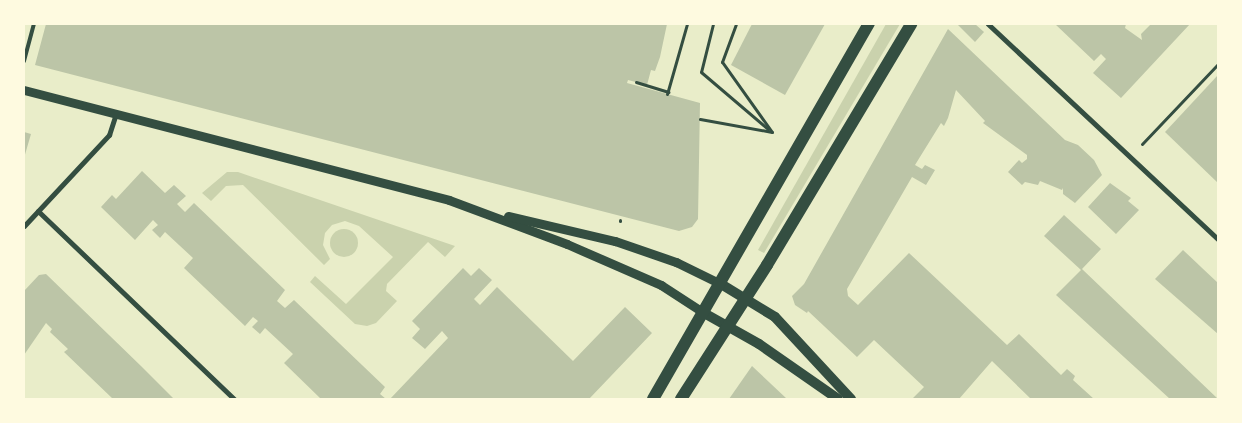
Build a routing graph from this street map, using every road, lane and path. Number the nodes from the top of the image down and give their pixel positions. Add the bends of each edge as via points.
1 (34, 24) edge
2 (687, 24) edge
3 (713, 24) edge
4 (736, 24) edge
5 (869, 24) edge
6 (911, 24) edge
7 (988, 24) edge
8 (24, 61) edge
9 (1218, 64) edge
10 (636, 82) dead end
11 (24, 90) edge
12 (116, 114) junction
13 (700, 119) dead end
14 (772, 132) junction
15 (1142, 144) dead end
16 (38, 211) junction
17 (485, 212) junction
18 (24, 226) edge
19 (1218, 239) edge
20 (721, 284) junction
21 (746, 299) junction
22 (704, 313) junction
23 (728, 326) junction
24 (234, 399) edge
25 (653, 399) edge
26 (682, 399) edge
27 (838, 399) edge
28 (851, 399) edge

1 - 8 lane
2 - 10 path via 668,93
3 - 14 path via 701,72
4 - 14 path via 722,62
5 - 20 main road
6 - 21 main road
7 - 19 street
9 - 15 path
11 - 12 street
12 - 16 street via 109,135
12 - 17 street
13 - 14 path
16 - 18 street
16 - 24 street
17 - 20 street via 565,227 615,241 676,262
17 - 22 street via 661,285
20 - 21 main road
20 - 22 main road
21 - 23 main road
21 - 28 main road via 775,317
22 - 23 main road
22 - 25 main road
23 - 26 main road
23 - 27 main road

